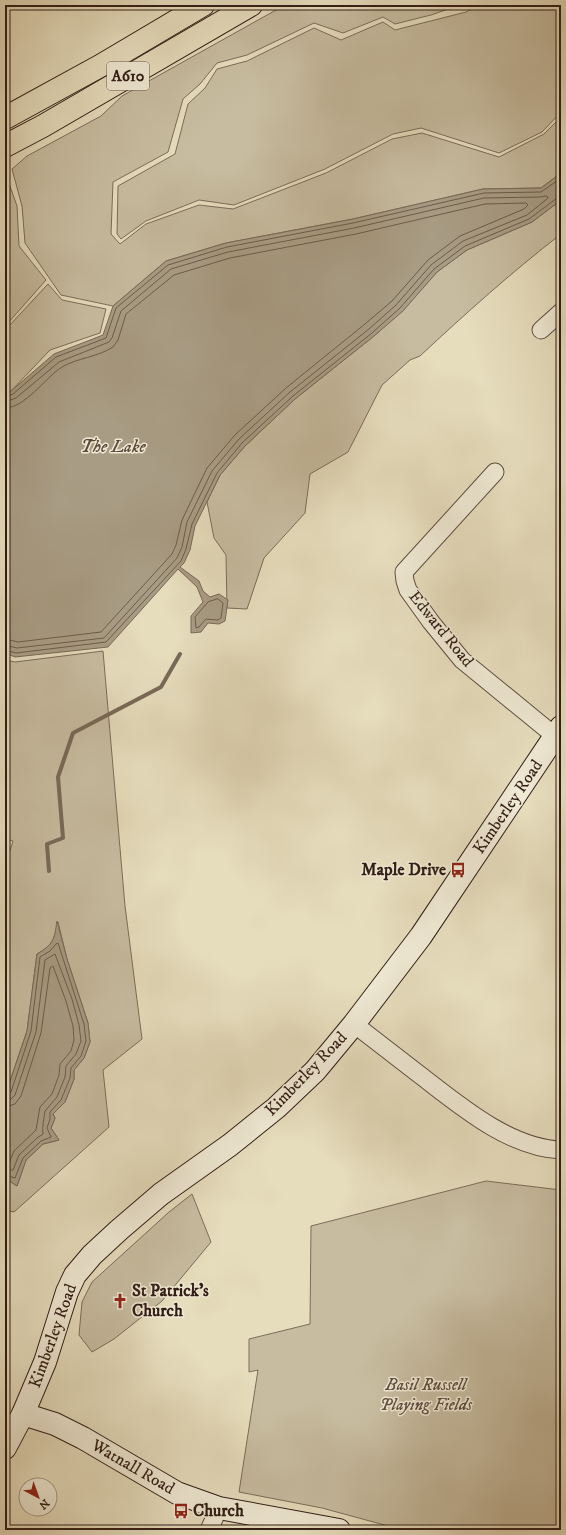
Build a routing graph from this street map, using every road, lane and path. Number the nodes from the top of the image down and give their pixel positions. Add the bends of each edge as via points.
1 (203, 5) edge
2 (251, 5) edge
3 (5, 118) edge
4 (5, 146) edge
5 (561, 312) edge
6 (541, 330) dead end
7 (495, 472) dead end
8 (558, 732) edge
9 (354, 1024) junction
10 (561, 1150) edge
11 (24, 1414) junction
12 (5, 1448) edge
13 (219, 1508) junction
14 (209, 1530) edge
15 (339, 1530) edge

1 - 3 highway, A610
2 - 4 highway, A610
5 - 6 street
7 - 8 street, Edward Road via 404,572 405,581 408,590 431,622 462,660
8 - 9 street, Kimberley Road via 421,936
9 - 10 street via 449,1097 493,1127 525,1142
9 - 11 street, Kimberley Road via 315,1070 276,1108 230,1145 161,1194 92,1254 75,1275 67,1292 45,1362
11 - 12 street, Kimberley Road
11 - 13 street, Watnall Road via 55,1424 83,1438 177,1493
13 - 14 street
13 - 15 street, Watnall Road

